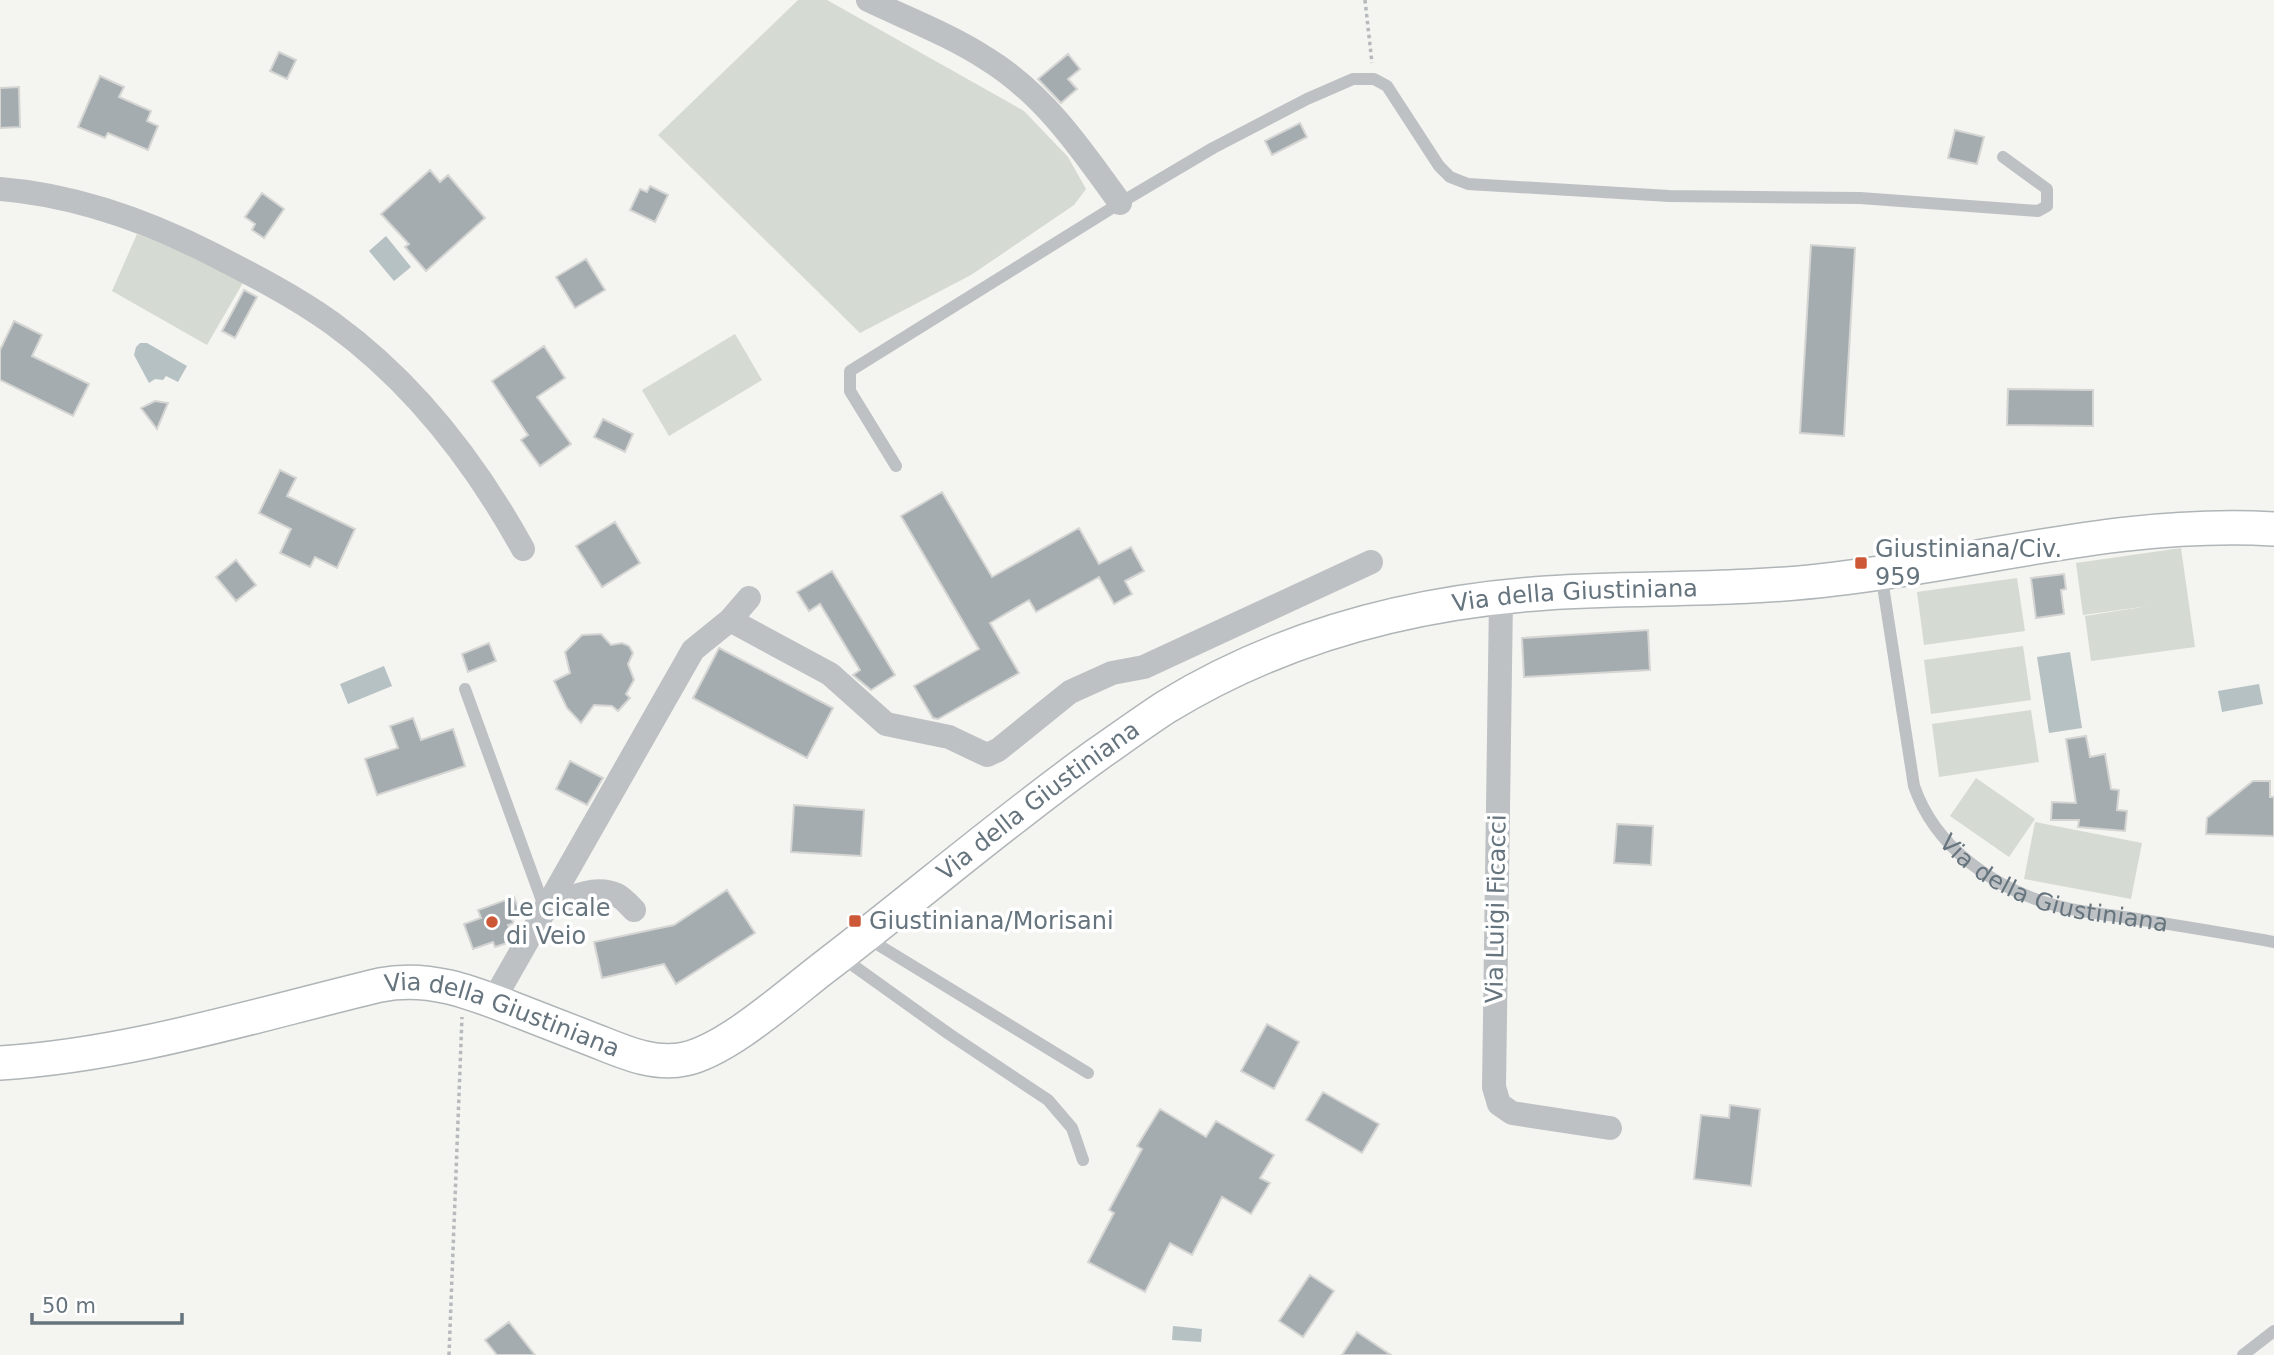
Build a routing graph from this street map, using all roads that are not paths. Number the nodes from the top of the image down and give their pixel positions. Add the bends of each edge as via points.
1 (867, 0) edge
2 (2003, 157) dead end
3 (0, 189) edge
4 (1120, 204) junction
5 (896, 466) dead end
6 (2274, 529) edge
7 (523, 548) dead end
8 (1371, 562) dead end
9 (1881, 573) junction
10 (1501, 597) junction
11 (749, 598) dead end
12 (730, 620) junction
13 (465, 689) dead end
14 (545, 909) junction
15 (635, 909) dead end
16 (2274, 942) edge
17 (852, 946) junction
18 (478, 995) junction
19 (0, 1063) edge
20 (1088, 1073) dead end
21 (1610, 1128) dead end
22 (1083, 1160) dead end
23 (2274, 1331) edge
24 (2243, 1355) edge

1 - 4 street via 957,42 1016,81 1061,124
2 - 4 lane via 2047,189 2047,206 2038,211 1860,198 1669,196 1468,184 1438,166 1387,86 1374,79 1353,79 1213,148
3 - 7 street via 74,200 135,219 276,286 333,324 406,389 452,439
4 - 5 lane via 850,371 850,391
6 - 9 street, Via della Giustiniana via 2203,527 2129,533
8 - 12 street via 1144,667 1112,673 1070,692 987,755 949,737 886,724 830,674
9 - 10 street, Via della Giustiniana via 1781,585
9 - 16 lane, Via della Giustiniana via 1914,786 1937,831 1960,854 1994,880 2056,906
10 - 17 street, Via della Giustiniana via 1362,622 1281,650 1205,685 1147,719 1045,792
10 - 21 street, Via Luigi Ficacci via 1494,1087 1499,1104 1512,1113
11 - 12 street
12 - 14 street via 693,650
13 - 14 lane
14 - 15 street via 598,890 618,895
14 - 18 street
17 - 18 street, Via della Giustiniana via 720,1044 680,1060 630,1055
17 - 20 lane
17 - 22 lane via 949,1034 1048,1100 1072,1128
18 - 19 street, Via della Giustiniana via 442,984 388,983 113,1049
23 - 24 lane

